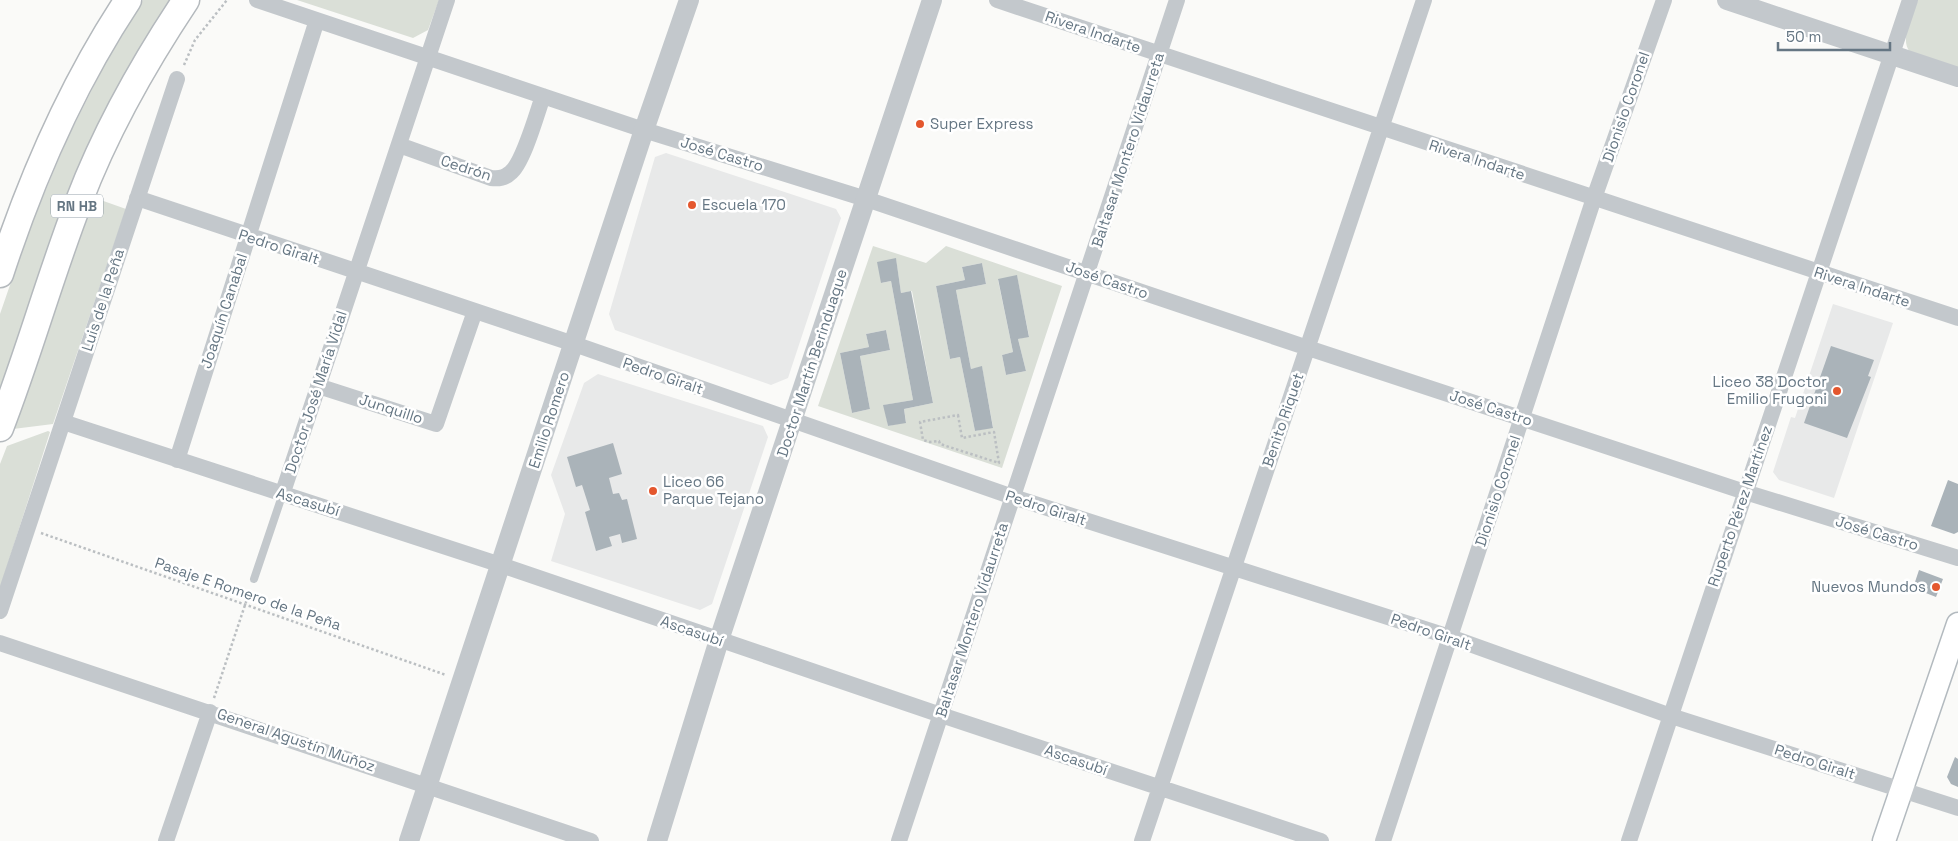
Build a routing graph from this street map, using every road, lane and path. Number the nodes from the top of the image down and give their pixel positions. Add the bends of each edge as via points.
1 (128, 0) edge
2 (186, 0) edge
3 (227, 0) edge
4 (257, 0) edge
5 (447, 0) edge
6 (689, 0) edge
7 (932, 0) edge
8 (997, 0) edge
9 (1177, 0) edge
10 (1424, 0) edge
11 (1664, 0) edge
12 (1727, 0) edge
13 (1910, 0) edge
14 (317, 20) junction
15 (1892, 54) junction
16 (1159, 55) junction
17 (428, 56) junction
18 (1958, 77) edge
19 (177, 79) joint
20 (543, 96) junction
21 (1381, 128) junction
22 (644, 130) junction
23 (399, 145) junction
24 (137, 198) junction
25 (1594, 198) junction
26 (866, 199) junction
27 (248, 236) junction
28 (356, 272) junction
29 (1818, 273) junction
30 (0, 274) edge
31 (1087, 274) junction
32 (475, 311) junction
33 (1958, 318) edge
34 (574, 344) junction
35 (1308, 348) junction
36 (318, 386) junction
37 (1522, 418) junction
38 (792, 421) junction
39 (63, 422) junction
40 (0, 428) edge
41 (176, 460) junction
42 (1000, 461) joint
43 (283, 492) junction
44 (1745, 492) junction
45 (1013, 498) junction
46 (27, 528) junction
47 (1958, 558) edge
48 (501, 565) junction
49 (1232, 568) junction
50 (254, 579) joint
51 (245, 606) junction
52 (0, 611) edge
53 (1958, 624) edge
54 (1450, 637) junction
55 (719, 640) junction
56 (0, 643) edge
57 (462, 680) junction
58 (210, 712) junction
59 (941, 715) junction
60 (1671, 716) junction
61 (428, 785) junction
62 (1160, 788) junction
63 (1901, 790) junction
64 (1958, 808) edge
65 (166, 841) edge
66 (409, 841) edge
67 (591, 841) edge
68 (657, 841) edge
69 (899, 841) edge
70 (1142, 841) edge
71 (1321, 841) edge
72 (1383, 841) edge
73 (1629, 841) edge
74 (1884, 841) edge

1 - 30 highway, RN HB via 60,122
2 - 40 highway, RN HB via 147,62 98,155 59,253
3 - 19 path via 195,40
4 - 14 street, José Castro
5 - 17 street, Doctor José María Vidal
6 - 22 street, Emilio Romero
7 - 26 street, Doctor Martín Berinduague
8 - 16 street, Rivera Indarte
9 - 16 street, Baltasar Montero Vidaurreta
10 - 21 street, Benito Riquet
11 - 25 street, Dionisio Coronel
12 - 15 street
13 - 15 street, Ruperto Pérez Martínez
14 - 17 street, José Castro
14 - 27 street, Joaquín Canabal
15 - 18 street
15 - 29 street, Ruperto Pérez Martínez
16 - 21 street, Rivera Indarte
16 - 31 street, Baltasar Montero Vidaurreta
17 - 20 street, José Castro
17 - 23 street, Doctor José María Vidal
19 - 24 street, Luis de la Peña
20 - 22 street, José Castro
20 - 23 street, Cedrón via 516,167 503,177 491,178
21 - 25 street, Rivera Indarte
21 - 35 street, Benito Riquet
22 - 26 street, José Castro
22 - 34 street, Emilio Romero
23 - 28 street, Doctor José María Vidal
24 - 27 street, Pedro Giralt
24 - 39 street, Luis de la Peña
25 - 29 street, Rivera Indarte
25 - 37 street, Dionisio Coronel
26 - 31 street, José Castro
26 - 38 street, Doctor Martín Berinduague
27 - 28 street, Pedro Giralt
27 - 41 street, Joaquín Canabal
28 - 32 street, Pedro Giralt
28 - 36 street, Doctor José María Vidal
29 - 33 street, Rivera Indarte
29 - 44 street, Ruperto Pérez Martínez
31 - 35 street, José Castro
31 - 45 street, Baltasar Montero Vidaurreta
32 - 34 street, Pedro Giralt
32 - 36 street, Junquillo via 436,424
34 - 38 street, Pedro Giralt
34 - 48 street, Emilio Romero
35 - 37 street, José Castro
35 - 49 street, Benito Riquet
36 - 43 street, Doctor José María Vidal
37 - 44 street, José Castro
37 - 54 street, Dionisio Coronel
38 - 45 street, Pedro Giralt
38 - 55 street, Doctor Martín Berinduague
39 - 41 street, Ascasubí
39 - 46 street, Luis de la Peña
41 - 43 street, Ascasubí
42 - 42 path via 994,432 962,438 958,415 920,422 923,440 939,441 940,444
43 - 48 street, Ascasubí
43 - 50 lane, Doctor José María Vidal
44 - 47 street, José Castro
44 - 60 street, Ruperto Pérez Martínez
45 - 49 street, Pedro Giralt
45 - 59 street, Baltasar Montero Vidaurreta
46 - 51 path, Pasaje E Romero de la Peña
46 - 52 street, Luis de la Peña
48 - 55 street, Ascasubí
48 - 57 street, Emilio Romero
49 - 54 street, Pedro Giralt
49 - 62 street, Benito Riquet
50 - 51 path
51 - 57 path, Pasaje E Romero de la Peña
51 - 58 path
53 - 63 main road
54 - 60 street, Pedro Giralt
54 - 72 street, Dionisio Coronel
55 - 59 street, Ascasubí
55 - 68 street, Doctor Martín Berinduague
56 - 58 street, General Agustín Muñoz
57 - 61 street, Emilio Romero
58 - 61 street, General Agustín Muñoz
58 - 65 street
59 - 62 street, Ascasubí
59 - 69 street, Baltasar Montero Vidaurreta
60 - 63 street, Pedro Giralt
60 - 73 street, Ruperto Pérez Martínez
61 - 66 street, Emilio Romero
61 - 67 street, General Agustín Muñoz
62 - 70 street, Benito Riquet
62 - 71 street, Ascasubí
63 - 64 street, Pedro Giralt
63 - 74 main road

